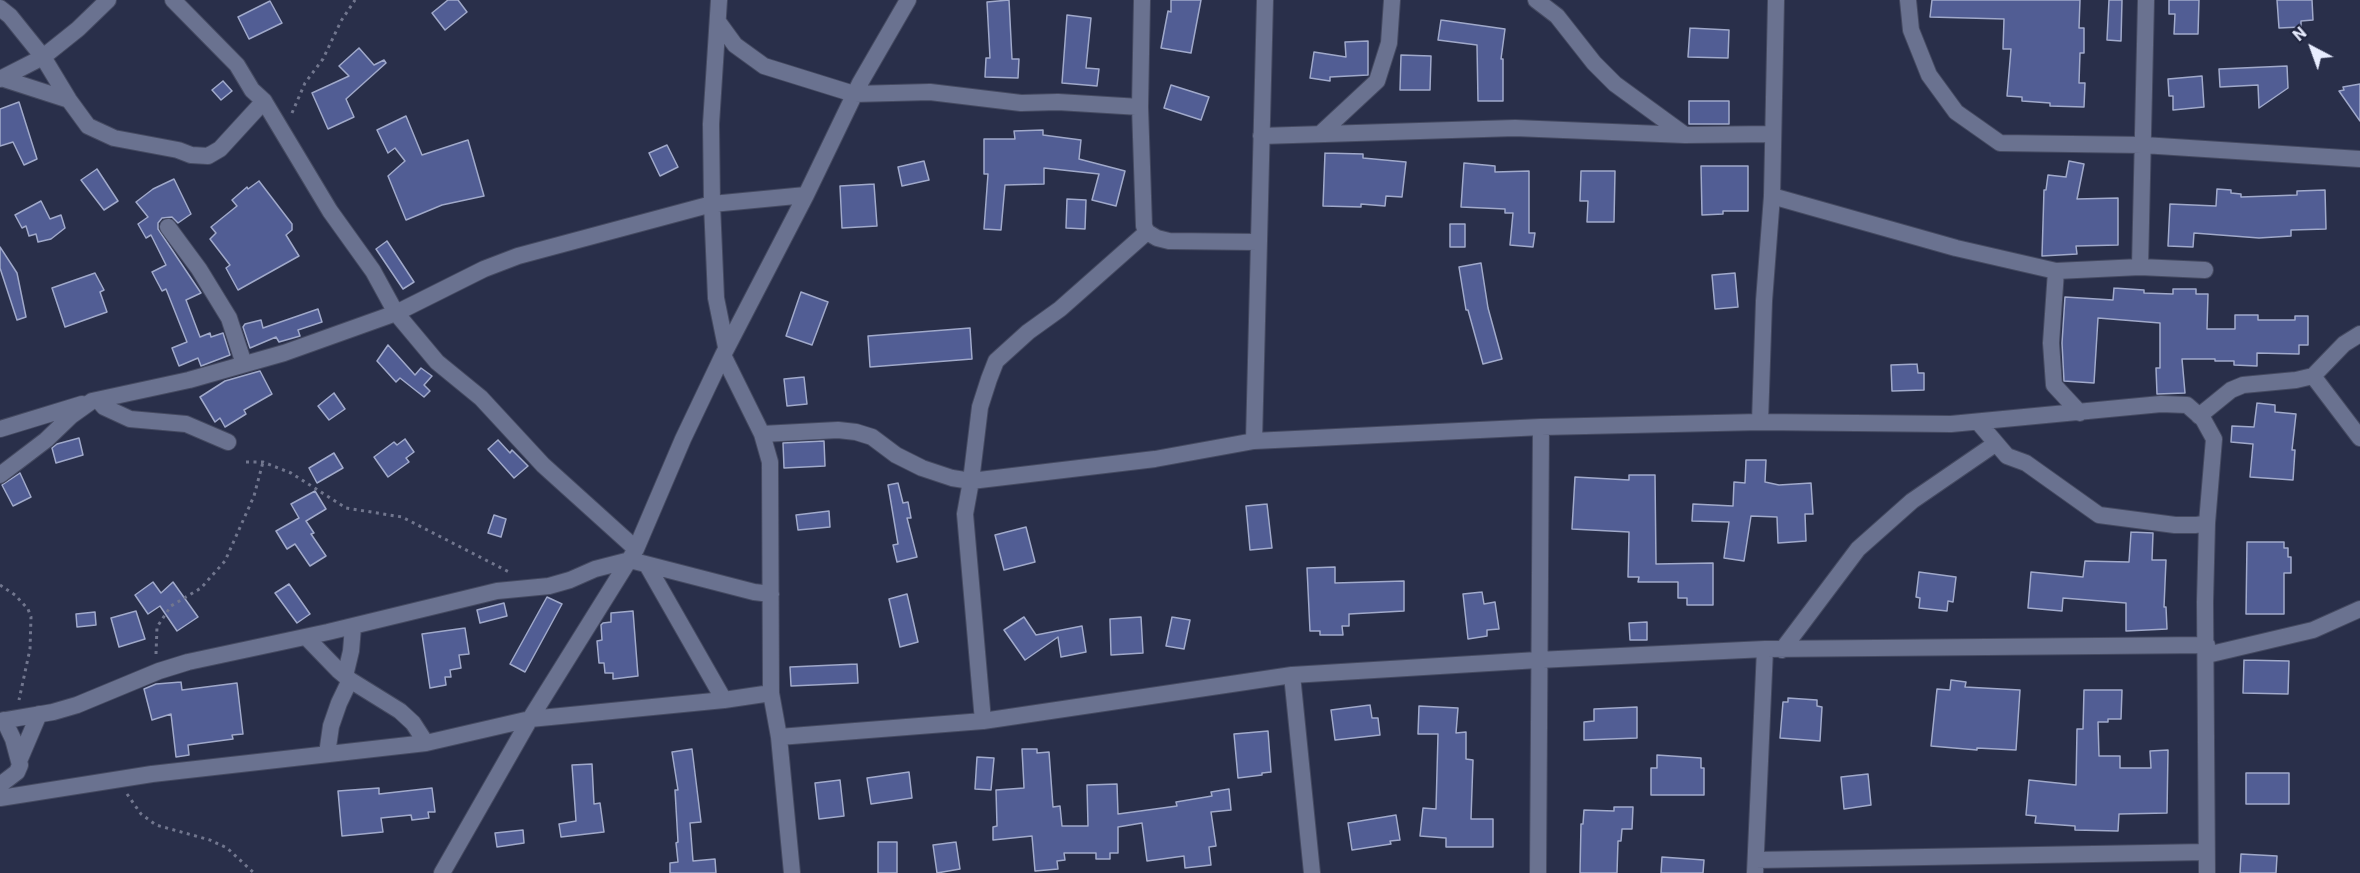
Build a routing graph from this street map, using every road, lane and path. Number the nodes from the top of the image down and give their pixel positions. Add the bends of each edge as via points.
1 (108, 0) edge
2 (172, 0) edge
3 (355, 0) edge
4 (719, 0) edge
5 (908, 0) edge
6 (1142, 0) edge
7 (1265, 0) edge
8 (1392, 0) edge
9 (1536, 0) edge
10 (1776, 0) edge
11 (1908, 0) edge
12 (2146, 0) edge
13 (0, 8) edge
14 (719, 23) junction
15 (43, 57) junction
16 (1, 79) edge
17 (854, 94) junction
18 (69, 100) junction
19 (264, 101) junction
20 (1140, 107) junction
21 (1320, 134) junction
22 (1773, 134) junction
23 (286, 135) junction
24 (1261, 135) junction
25 (1685, 135) junction
26 (2143, 145) junction
27 (2360, 159) edge
28 (806, 195) junction
29 (1772, 196) junction
30 (712, 204) junction
31 (168, 227) dead end
32 (1148, 232) junction
33 (1258, 242) junction
34 (2140, 267) junction
35 (2205, 270) dead end
36 (2056, 271) junction
37 (396, 314) junction
38 (2360, 334) edge
39 (725, 351) junction
40 (244, 364) junction
41 (2313, 376) junction
42 (95, 401) junction
43 (2080, 413) junction
44 (2199, 416) junction
45 (1760, 422) junction
46 (1978, 422) junction
47 (1541, 427) junction
48 (0, 429) edge
49 (762, 435) junction
50 (2360, 438) edge
51 (1254, 441) junction
52 (228, 442) dead end
53 (1995, 444) junction
54 (246, 462) dead end
55 (263, 462) junction
56 (0, 475) edge
57 (971, 481) junction
58 (2207, 523) junction
59 (633, 555) junction
60 (647, 565) junction
61 (0, 585) edge
62 (537, 587) junction
63 (771, 594) junction
64 (2360, 609) edge
65 (353, 627) junction
66 (306, 637) junction
67 (1774, 650) junction
68 (2207, 650) junction
69 (1538, 660) junction
70 (159, 671) junction
71 (1292, 675) junction
72 (347, 678) junction
73 (771, 693) junction
74 (724, 700) junction
75 (39, 714) junction
76 (530, 719) junction
77 (6, 720) edge
78 (983, 721) junction
79 (779, 737) junction
80 (426, 742) junction
81 (327, 754) junction
82 (19, 762) junction
83 (118, 780) junction
84 (0, 785) edge
85 (0, 798) edge
86 (2206, 852) junction
87 (1755, 867) edge
88 (443, 872) edge
89 (254, 873) edge
90 (792, 873) edge
91 (1312, 873) edge
92 (1538, 873) edge
93 (2207, 873) edge

1 - 15 street
2 - 19 street via 237,65
3 - 23 path via 323,59 299,93
4 - 14 street
5 - 17 street
6 - 20 street
7 - 24 street
8 - 21 street via 1389,43 1377,81
9 - 25 street via 1557,16 1615,84
10 - 22 street
11 - 26 street via 1911,30 1929,75 1956,112 2000,142
12 - 26 street
13 - 15 street
14 - 17 street via 735,45 764,66
14 - 30 street via 711,124
15 - 16 street
15 - 18 street
16 - 18 street
17 - 20 street via 930,92 1021,103
17 - 28 street
18 - 19 street via 88,126 105,134 208,156 220,149
19 - 23 street
20 - 32 street via 1143,216
21 - 24 street
21 - 25 street via 1515,128
22 - 25 street
22 - 29 street
23 - 37 street
24 - 33 street
26 - 27 street
26 - 34 street
28 - 30 street
28 - 39 street
29 - 36 street via 1956,248
29 - 45 street
30 - 37 street via 518,255
30 - 39 street via 716,298
31 - 40 street via 229,318
32 - 33 street via 1169,241
32 - 57 street via 996,361 980,407
33 - 51 street
34 - 35 street
34 - 36 street
36 - 43 street via 2054,385
37 - 40 street
37 - 59 street via 437,362 481,398
38 - 41 street via 2344,344
39 - 49 street
39 - 59 street
40 - 42 street
41 - 44 street via 2243,385
41 - 50 street
42 - 48 street
42 - 52 street via 130,418 186,424
42 - 56 street
43 - 44 street via 2161,404 2187,405
43 - 46 street
44 - 58 street via 2214,439
45 - 46 street
45 - 47 street
46 - 53 street
47 - 51 street
47 - 69 street
49 - 57 street via 856,432 872,437 922,468
49 - 63 street via 770,462
51 - 57 street via 1155,459
53 - 58 street via 2007,456 2026,463 2099,515 2175,525
53 - 67 street via 1912,501 1858,549
54 - 55 path
55 - 62 path via 303,480 346,508 402,517
55 - 70 path via 254,496 225,561 201,588 171,606 157,627
57 - 78 street via 965,514
58 - 68 street
59 - 60 street
59 - 62 street via 570,580
59 - 76 street
60 - 63 street
60 - 74 street
61 - 77 path via 15,595 32,617 30,649
62 - 65 street via 497,591
63 - 73 street
64 - 68 street via 2313,630
65 - 66 street
65 - 72 street
66 - 70 street
66 - 72 street
67 - 68 street
67 - 69 street
67 - 87 street
68 - 86 street
69 - 71 street
69 - 92 street
70 - 75 street via 77,705
71 - 78 street
71 - 91 street
72 - 80 street via 400,711
72 - 81 street via 331,726
73 - 74 street
73 - 79 street
74 - 76 street
75 - 77 street
75 - 82 street
76 - 80 street
76 - 88 street
77 - 82 street
78 - 79 street
79 - 90 street
80 - 81 street
81 - 83 street
82 - 84 street via 17,771
83 - 85 street
83 - 89 path via 141,814 156,825 227,848
86 - 87 street
86 - 93 street

